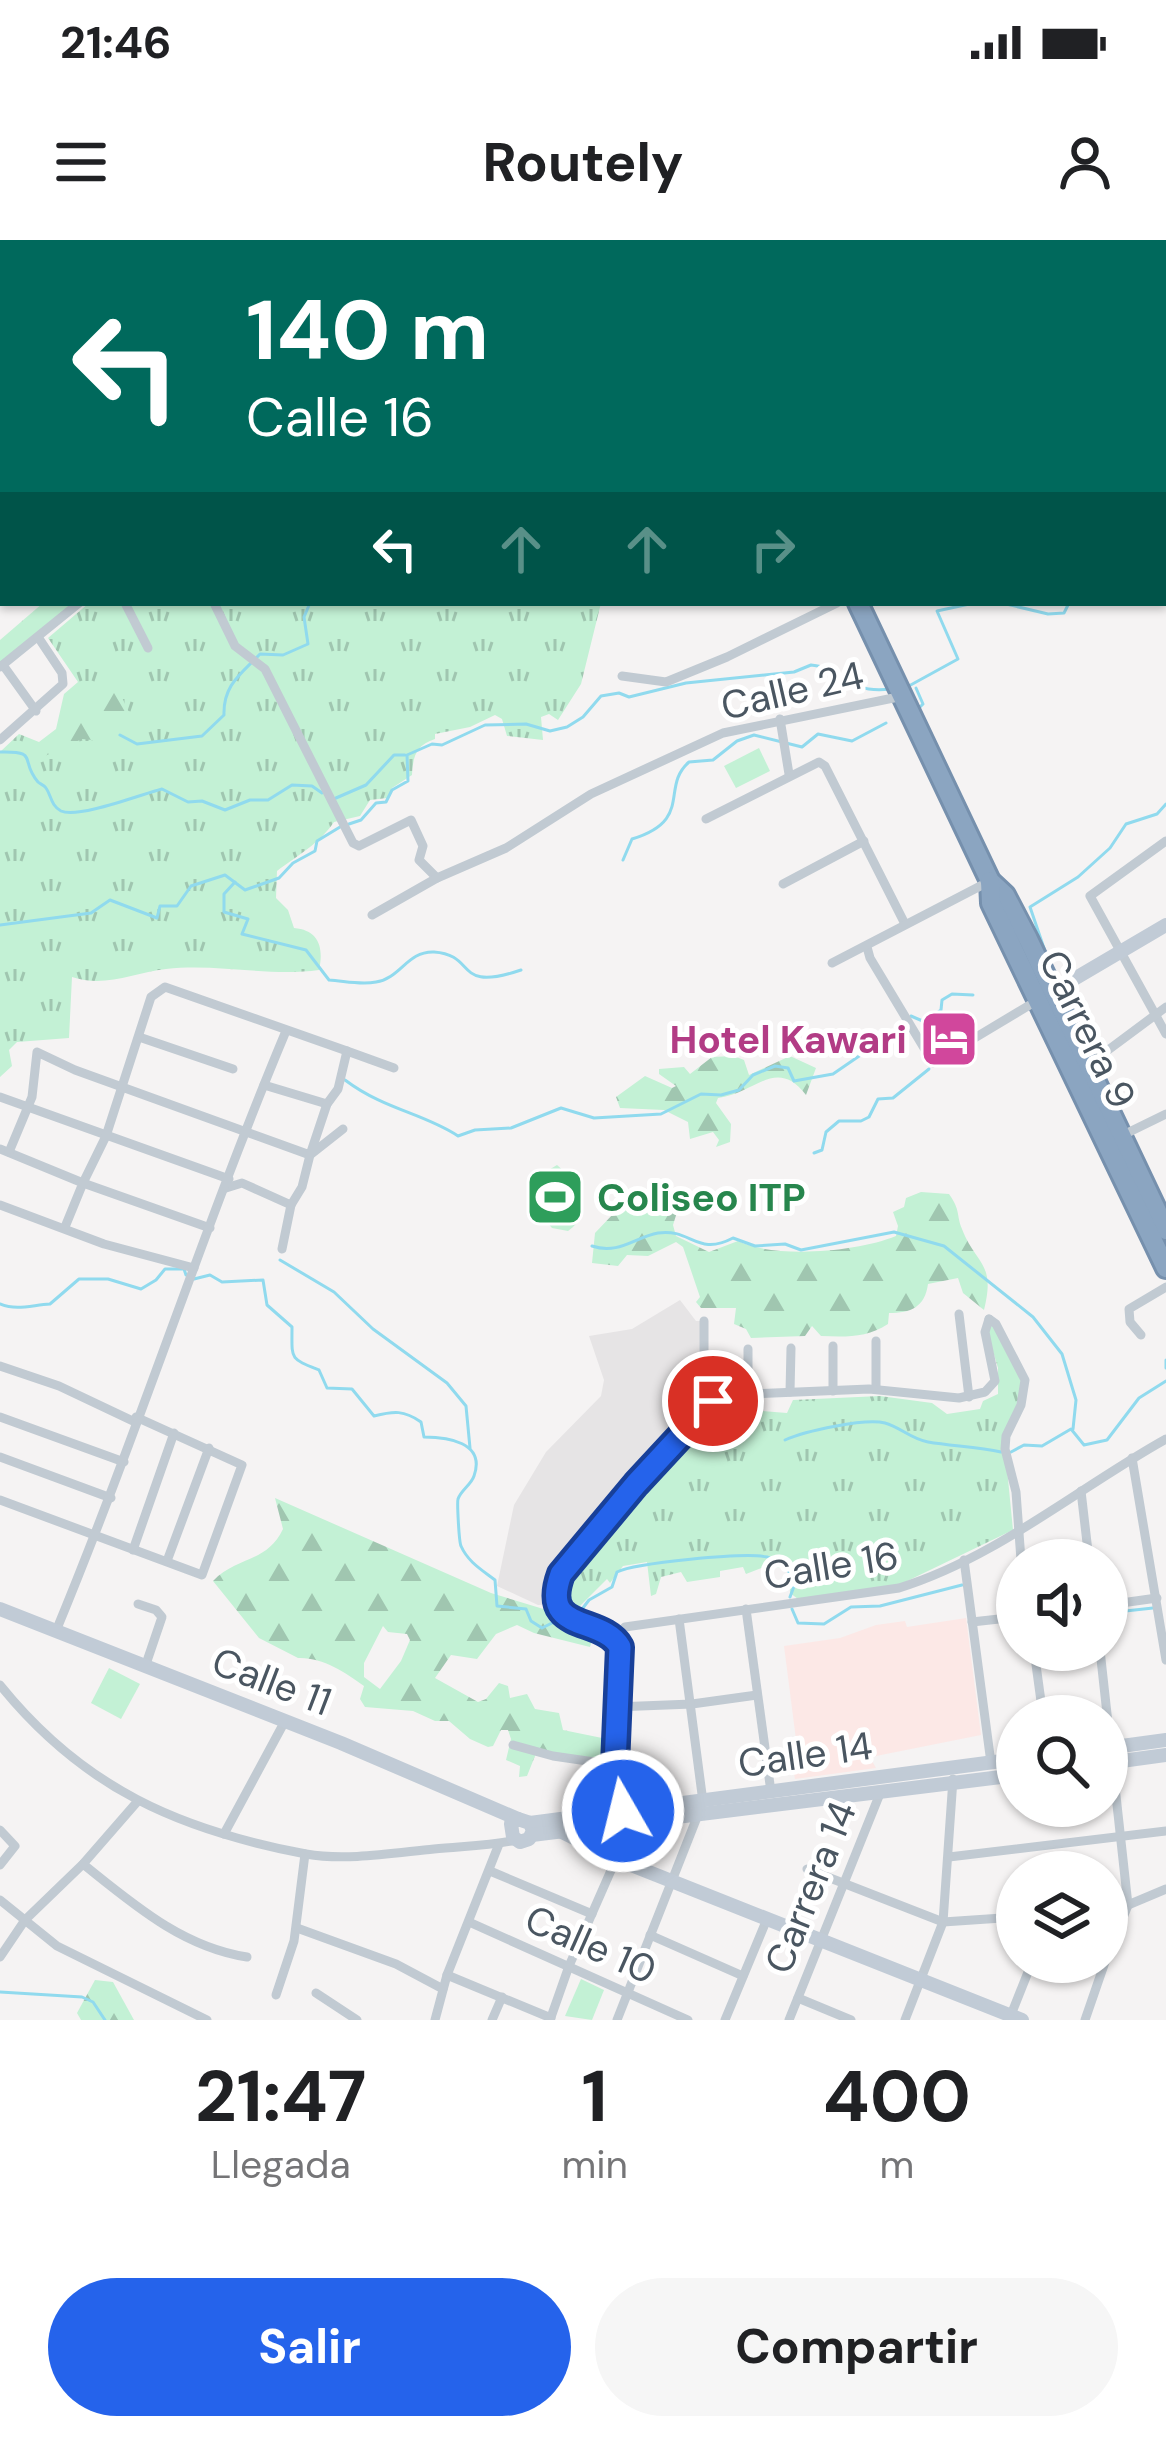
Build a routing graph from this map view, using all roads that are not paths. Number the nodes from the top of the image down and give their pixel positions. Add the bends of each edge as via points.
1 (75, 606) edge
2 (127, 606) edge
3 (215, 606) edge
4 (831, 606) edge
5 (859, 606) edge
6 (38, 637) junction
7 (148, 648) dead end
8 (2, 666) edge
9 (622, 676) dead end
10 (903, 696) junction
11 (36, 711) junction
12 (780, 719) junction
13 (0, 740) edge
14 (789, 775) junction
15 (706, 819) dead end
16 (864, 841) junction
17 (1166, 841) edge
18 (437, 878) junction
19 (990, 881) junction
20 (783, 884) dead end
21 (372, 915) dead end
22 (905, 925) junction
23 (1166, 925) edge
24 (867, 946) junction
25 (1120, 952) junction
26 (832, 963) dead end
27 (1045, 996) junction
28 (1166, 1007) edge
29 (1156, 1016) junction
30 (286, 1031) junction
31 (1166, 1034) edge
32 (139, 1036) junction
33 (347, 1051) junction
34 (394, 1068) dead end
35 (233, 1069) dead end
36 (1080, 1069) junction
37 (264, 1085) junction
38 (122, 1087) junction
39 (0, 1097) edge
40 (326, 1104) junction
41 (26, 1106) junction
42 (1166, 1114) edge
43 (343, 1129) dead end
44 (247, 1132) junction
45 (106, 1136) junction
46 (1121, 1136) junction
47 (4, 1151) edge
48 (310, 1155) junction
49 (82, 1184) junction
50 (228, 1184) junction
51 (0, 1205) edge
52 (291, 1205) junction
53 (65, 1227) junction
54 (210, 1228) junction
55 (1166, 1230) edge
56 (282, 1249) dead end
57 (1166, 1268) edge
58 (191, 1275) junction
59 (1166, 1287) edge
60 (959, 1314) dead end
61 (704, 1321) dead end
62 (1142, 1335) dead end
63 (875, 1340) dead end
64 (833, 1346) dead end
65 (791, 1348) dead end
66 (748, 1349) dead end
67 (0, 1366) edge
68 (876, 1389) junction
69 (833, 1391) junction
70 (790, 1392) junction
71 (748, 1394) junction
72 (969, 1397) junction
73 (709, 1404) junction
74 (0, 1417) edge
75 (136, 1420) junction
76 (174, 1433) junction
77 (1166, 1438) edge
78 (209, 1448) junction
79 (0, 1456) edge
80 (1132, 1458) junction
81 (124, 1462) junction
82 (1081, 1491) junction
83 (111, 1498) junction
84 (0, 1500) edge
85 (1018, 1532) junction
86 (96, 1538) junction
87 (1019, 1539) edge
88 (1087, 1539) edge
89 (133, 1550) junction
90 (964, 1560) junction
91 (167, 1562) junction
92 (1157, 1598) junction
93 (1128, 1602) edge
94 (138, 1604) dead end
95 (0, 1609) edge
96 (746, 1609) junction
97 (679, 1619) junction
98 (996, 1619) edge
99 (972, 1622) junction
100 (56, 1631) junction
101 (615, 1639) junction
102 (1166, 1660) edge
103 (146, 1666) junction
104 (0, 1685) edge
105 (758, 1695) junction
106 (692, 1704) junction
107 (615, 1707) junction
108 (284, 1721) junction
109 (1166, 1740) edge
110 (513, 1745) dead end
111 (1128, 1750) edge
112 (1128, 1755) edge
113 (1166, 1755) edge
114 (996, 1762) edge
115 (992, 1763) junction
116 (615, 1765) junction
117 (953, 1775) junction
118 (996, 1775) edge
119 (885, 1777) junction
120 (771, 1792) junction
121 (880, 1793) junction
122 (137, 1802) junction
123 (701, 1808) junction
124 (623, 1811) junction
125 (1121, 1827) edge
126 (524, 1829) junction
127 (0, 1830) edge
128 (1166, 1831) edge
129 (562, 1832) junction
130 (224, 1834) junction
131 (1123, 1837) junction
132 (499, 1844) junction
133 (1124, 1851) edge
134 (305, 1854) junction
135 (949, 1857) junction
136 (616, 1859) junction
137 (83, 1864) junction
138 (0, 1865) edge
139 (807, 1869) dead end
140 (490, 1871) junction
141 (671, 1882) junction
142 (845, 1886) junction
143 (1166, 1889) edge
144 (0, 1900) edge
145 (1128, 1905) edge
146 (592, 1914) junction
147 (996, 1918) edge
148 (766, 1919) junction
149 (25, 1920) junction
150 (469, 1922) junction
151 (943, 1922) junction
152 (297, 1928) junction
153 (650, 1935) junction
154 (824, 1941) junction
155 (0, 1957) edge
156 (247, 1957) dead end
157 (568, 1966) junction
158 (448, 1975) junction
159 (743, 1976) junction
160 (921, 1981) junction
161 (1026, 1983) edge
162 (1098, 1983) edge
163 (443, 1989) junction
164 (316, 1993) dead end
165 (626, 1993) junction
166 (276, 1995) dead end
167 (502, 1997) junction
168 (798, 1998) junction
169 (1016, 2018) edge
170 (550, 2019) edge
171 (684, 2019) edge
172 (207, 2020) edge
173 (357, 2020) edge
174 (435, 2020) edge
175 (492, 2020) edge
176 (617, 2020) edge
177 (725, 2020) edge
178 (789, 2020) edge
179 (851, 2020) edge
180 (904, 2020) edge
181 (1085, 2020) edge

1 - 6 street
2 - 7 street
3 - 18 street via 235,646 265,669 353,843 411,820 423,846 419,860
4 - 9 street via 666,682
5 - 10 highway, Carrera 9
6 - 8 street
6 - 11 street via 63,684
8 - 11 street
10 - 12 street, Calle 24
10 - 19 highway, Carrera 9
11 - 13 street
12 - 14 street
12 - 18 street, Calle 24 via 740,727 591,794 506,848
14 - 15 street
14 - 16 street via 825,766
16 - 20 street
16 - 22 street
17 - 25 street via 1091,894
18 - 21 street, Calle 24
19 - 22 street
19 - 27 highway, Carrera 9 via 992,903
22 - 24 street
23 - 25 street
24 - 26 street
24 - 27 street via 933,1063
25 - 27 street
25 - 29 street
27 - 36 highway, Carrera 9
28 - 29 street
29 - 31 street
29 - 36 street
30 - 32 street via 165,987 151,997
30 - 33 street
30 - 37 street
32 - 35 street
32 - 38 street
33 - 34 street
33 - 40 street
36 - 46 highway, Carrera 9
36 - 57 highway, Carrera 9
37 - 40 street
37 - 44 street
38 - 41 street via 37,1052
38 - 44 street
38 - 45 street
39 - 41 street
40 - 48 street
41 - 45 street
41 - 47 street
42 - 46 street
43 - 48 street
44 - 48 street
44 - 50 street
45 - 49 street
45 - 50 street
46 - 55 highway, Carrera 9
47 - 49 street
48 - 52 street
49 - 53 street
49 - 54 street
50 - 52 street
50 - 54 street
51 - 53 street
52 - 56 street
53 - 58 street
54 - 58 street
58 - 75 street
59 - 62 street via 1129,1310
60 - 72 street
61 - 73 street
63 - 68 street
64 - 69 street
65 - 70 street
66 - 71 street
67 - 75 street
68 - 69 street
68 - 72 street
69 - 70 street
70 - 71 street
71 - 73 street
72 - 85 street via 995,1382 985,1332 993,1320 1024,1379 1006,1436
73 - 101 street via 561,1574 558,1604 573,1622
74 - 81 street
75 - 76 street
75 - 81 street
76 - 78 street
76 - 89 street
77 - 80 street, Calle 16
78 - 91 street
78 - 91 street via 242,1465 218,1533 202,1575
79 - 83 street
80 - 82 street, Calle 16
80 - 92 street
81 - 83 street
82 - 85 street, Calle 16
82 - 88 street
83 - 86 street
84 - 86 street
85 - 87 street
85 - 90 street, Calle 16
86 - 89 street
86 - 100 street
89 - 91 street
90 - 96 street, Calle 16 via 898,1588
90 - 99 street
92 - 93 street
92 - 102 street
94 - 103 street via 162,1617
95 - 100 street, Calle 11
96 - 97 street, Calle 16
96 - 105 street
97 - 101 street, Calle 16 via 626,1627
97 - 106 street
98 - 99 street
99 - 115 street
100 - 103 street, Calle 11
101 - 107 street
103 - 108 street, Calle 11
104 - 122 street via 73,1759
105 - 106 street
105 - 120 street
106 - 107 street
106 - 123 street
107 - 116 street
108 - 126 street, Calle 11
108 - 130 street
109 - 111 street
110 - 116 street
112 - 113 street
114 - 115 street, Calle 14
115 - 117 street, Calle 14
116 - 124 street
117 - 118 street, Calle 14
117 - 119 street, Calle 14
117 - 121 street, Calle 14
117 - 135 street
119 - 120 street, Calle 14
119 - 121 street, Carrera 14
120 - 123 street, Calle 14
121 - 123 street, Calle 14
121 - 142 street, Carrera 14
122 - 130 street
122 - 137 street
123 - 124 street, Calle 14
123 - 129 street, Calle 14
123 - 141 street
124 - 126 street, Calle 14
125 - 131 street
126 - 129 street, Calle 14
126 - 132 street
127 - 138 street via 15,1849
128 - 131 street
129 - 136 street
130 - 134 street
131 - 133 street
131 - 135 street
132 - 134 street
132 - 140 street
134 - 152 street
135 - 151 street
136 - 141 street
136 - 146 street
137 - 149 street
137 - 156 street via 175,1932
139 - 142 street
140 - 146 street
140 - 150 street
141 - 148 street
141 - 153 street
142 - 151 street
142 - 154 street, Carrera 14
143 - 145 street
144 - 149 street
146 - 157 street
147 - 151 street
148 - 154 street
148 - 159 street
149 - 155 street
149 - 172 street via 73,1956
150 - 157 street, Calle 10
150 - 158 street
151 - 160 street
152 - 163 street
152 - 166 street
153 - 159 street
153 - 165 street
154 - 160 street
154 - 168 street, Carrera 14
157 - 165 street, Calle 10
157 - 170 street
158 - 163 street
158 - 167 street
159 - 177 street
160 - 169 street
160 - 180 street
161 - 169 street
162 - 181 street
163 - 174 street
164 - 173 street
165 - 171 street, Calle 10
165 - 176 street
167 - 170 street
167 - 175 street
168 - 178 street, Carrera 14
168 - 179 street

